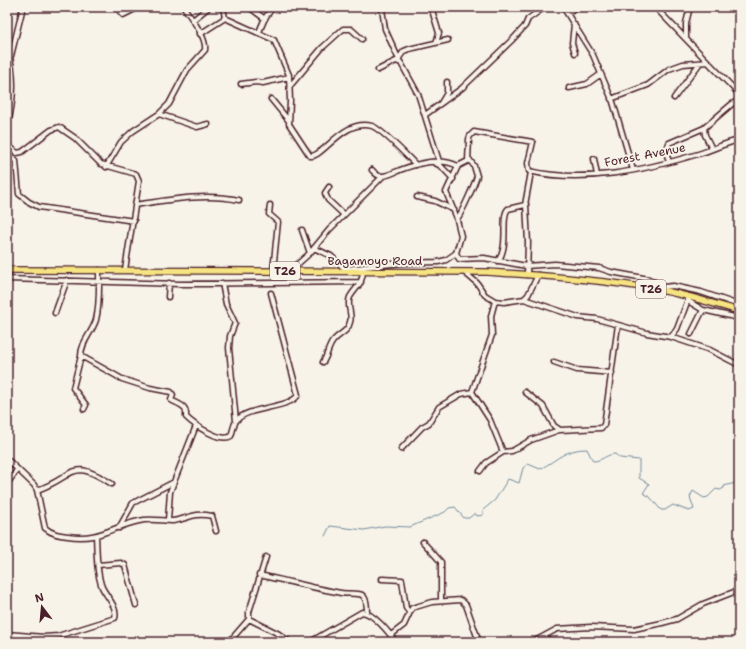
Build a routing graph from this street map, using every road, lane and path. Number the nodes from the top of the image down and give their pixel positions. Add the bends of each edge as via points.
1 (23, 7) edge
2 (116, 7) edge
3 (139, 7) edge
4 (184, 7) edge
5 (209, 7) edge
6 (223, 7) edge
7 (249, 7) edge
8 (273, 7) edge
9 (431, 7) edge
10 (545, 7) edge
11 (563, 7) edge
12 (575, 7) edge
13 (655, 7) edge
14 (690, 7) edge
15 (382, 10) dead end
16 (568, 14) junction
17 (225, 18) junction
18 (264, 19) junction
19 (193, 20) junction
20 (574, 24) junction
21 (259, 32) junction
22 (200, 34) junction
23 (686, 38) junction
24 (362, 39) dead end
25 (448, 40) dead end
26 (7, 43) edge
27 (436, 43) junction
28 (575, 53) dead end
29 (10, 56) junction
30 (399, 60) junction
31 (708, 62) junction
32 (700, 63) junction
33 (378, 70) dead end
34 (13, 74) junction
35 (601, 74) junction
36 (7, 75) edge
37 (289, 77) junction
38 (447, 82) dead end
39 (241, 84) dead end
40 (290, 86) junction
41 (569, 88) dead end
42 (739, 94) edge
43 (674, 98) dead end
44 (271, 99) dead end
45 (611, 99) junction
46 (739, 100) edge
47 (441, 104) junction
48 (159, 114) junction
49 (425, 115) junction
50 (288, 121) junction
51 (208, 124) dead end
52 (7, 128) edge
53 (704, 128) junction
54 (739, 140) edge
55 (7, 144) edge
56 (712, 149) junction
57 (7, 155) edge
58 (469, 159) junction
59 (594, 159) dead end
60 (439, 161) junction
61 (433, 162) junction
62 (669, 162) junction
63 (416, 165) junction
64 (458, 166) junction
65 (106, 167) junction
66 (372, 170) dead end
67 (633, 170) junction
68 (531, 172) junction
69 (597, 175) junction
70 (383, 176) junction
71 (453, 178) junction
72 (329, 187) dead end
73 (417, 197) dead end
74 (239, 200) dead end
75 (526, 204) junction
76 (135, 205) junction
77 (270, 205) dead end
78 (454, 210) junction
79 (344, 215) junction
80 (457, 219) junction
81 (134, 221) junction
82 (302, 230) dead end
83 (314, 248) junction
84 (310, 253) junction
85 (456, 253) junction
86 (498, 261) junction
87 (526, 266) junction
88 (7, 270) edge
89 (99, 270) junction
90 (125, 270) junction
91 (273, 271) junction
92 (290, 271) junction
93 (464, 272) junction
94 (363, 273) junction
95 (527, 275) junction
96 (538, 275) junction
97 (7, 278) edge
98 (67, 280) junction
99 (99, 281) junction
100 (361, 282) junction
101 (169, 283) junction
102 (222, 283) junction
103 (270, 284) junction
104 (271, 293) junction
105 (168, 297) dead end
106 (689, 299) junction
107 (524, 300) junction
108 (495, 301) junction
109 (739, 305) edge
110 (703, 310) junction
111 (739, 311) edge
112 (55, 313) dead end
113 (739, 318) edge
114 (618, 325) junction
115 (691, 334) dead end
116 (671, 337) junction
117 (284, 355) dead end
118 (81, 356) junction
119 (323, 362) dead end
120 (554, 362) dead end
121 (739, 365) edge
122 (612, 374) junction
123 (472, 392) junction
124 (525, 392) dead end
125 (84, 409) dead end
126 (236, 421) junction
127 (196, 426) junction
128 (560, 430) junction
129 (401, 449) dead end
130 (503, 452) junction
131 (7, 459) edge
132 (17, 470) junction
133 (480, 471) dead end
134 (174, 482) junction
135 (7, 484) edge
136 (112, 484) dead end
137 (37, 490) junction
138 (168, 520) junction
139 (119, 528) junction
140 (216, 531) dead end
141 (96, 536) junction
142 (423, 542) dead end
143 (266, 557) dead end
144 (98, 565) junction
145 (259, 575) junction
146 (382, 579) dead end
147 (739, 590) edge
148 (441, 601) junction
149 (136, 605) dead end
150 (409, 612) junction
151 (367, 613) junction
152 (249, 619) junction
153 (7, 634) edge
154 (392, 636) junction
155 (229, 642) edge
156 (290, 642) edge
157 (310, 642) edge
158 (395, 642) edge
159 (479, 642) edge
160 (533, 642) edge

1 - 29 street
2 - 3 street via 123,15
4 - 19 street
5 - 19 street
6 - 17 street
7 - 18 street
8 - 18 street
9 - 27 street via 439,33
10 - 47 street via 531,16 513,39 462,88
11 - 16 street
12 - 16 street
13 - 23 street
14 - 23 street
15 - 30 street via 386,29
16 - 20 street
17 - 21 street
17 - 22 street
18 - 21 street
19 - 22 street
20 - 28 street via 572,43
20 - 35 street
21 - 37 street via 276,42
22 - 48 street via 205,50 187,70 169,104
23 - 31 street
24 - 40 street via 351,29 343,29 322,48
25 - 27 street
26 - 29 street
27 - 30 street via 404,51
29 - 34 street
30 - 33 street
30 - 49 street via 417,91
31 - 32 street
31 - 42 street
32 - 43 street
32 - 45 street via 683,64 669,69 648,85
34 - 36 street
34 - 52 street via 13,106
35 - 41 street via 587,84
35 - 45 street
37 - 39 street via 263,83
37 - 40 street
38 - 47 street
40 - 50 street
44 - 50 street
45 - 67 street
46 - 53 street
47 - 49 street
48 - 51 street via 197,127
48 - 65 street via 121,142
49 - 60 street
50 - 63 street via 308,154 312,156 322,151 340,134 368,126 379,130
53 - 56 street
53 - 62 street via 669,143 666,152
54 - 56 street, Forest Avenue
55 - 65 street via 17,153 22,152 59,127
56 - 62 street, Forest Avenue
57 - 81 street via 16,163 18,194 28,202 39,207
58 - 64 street
58 - 68 street via 469,139 474,132 532,142 534,143 527,167
58 - 80 street via 477,176 462,213
59 - 69 street
60 - 61 street
60 - 64 street
61 - 63 street
61 - 71 street
62 - 67 street, Forest Avenue
63 - 70 street
64 - 71 street
65 - 76 street via 136,174 139,181
66 - 70 street via 378,176
67 - 69 street, Forest Avenue
68 - 69 street, Forest Avenue via 567,176
68 - 75 street
70 - 79 street
71 - 78 street via 446,192
72 - 79 street via 325,193 327,198
73 - 78 street via 435,201
74 - 76 street via 193,197
75 - 86 street via 508,209 504,214 505,240
75 - 87 street
76 - 81 street
77 - 91 street via 269,214 278,222
78 - 80 street
79 - 83 street
80 - 85 street via 461,239
81 - 90 street
82 - 84 street
83 - 84 street
83 - 85 street via 332,256 345,269 438,262
84 - 92 street
85 - 86 street via 459,259 484,258
86 - 87 street
87 - 95 street
87 - 109 street via 555,264 602,269 649,279 664,287 673,286 701,292
88 - 89 highway, Bagamoyo Road / T26
89 - 90 highway, Bagamoyo Road / T26
89 - 99 street
90 - 91 highway, Bagamoyo Road / T26
91 - 92 highway, Bagamoyo Road / T26
92 - 94 highway, Bagamoyo Road / T26
93 - 94 highway, Bagamoyo Road / T26
93 - 95 highway, Bagamoyo Road / T26
93 - 108 street via 477,283 485,295
94 - 100 street
95 - 96 highway, Bagamoyo Road / T26
96 - 106 highway, Bagamoyo Road / T26 via 614,283
96 - 107 street
97 - 98 street
98 - 99 street
98 - 112 street
99 - 101 street
99 - 118 street via 96,320 85,341
100 - 103 street
100 - 119 street via 349,300 351,322 346,331 335,338
101 - 102 street
101 - 105 street
102 - 103 street
102 - 126 street via 226,304 234,323 229,348
103 - 104 street
104 - 117 street
104 - 126 street via 298,395 293,400 242,416
106 - 110 street
106 - 111 highway, Bagamoyo Road / T26
106 - 116 street
107 - 108 street
107 - 114 street via 578,317
108 - 123 street via 491,316 492,335
110 - 113 street
110 - 115 street
114 - 116 street
114 - 122 street
116 - 121 street via 710,350
118 - 125 street via 73,388 85,401
118 - 127 street via 122,379 171,392 171,400 184,407 186,417
120 - 122 street via 577,370
122 - 128 street via 604,425 597,429
123 - 129 street via 461,394 439,407 429,423
123 - 130 street via 490,420
124 - 128 street via 543,406 554,426
126 - 127 street via 230,438 217,436
127 - 134 street
128 - 130 street via 531,440 512,452
130 - 133 street via 486,463
131 - 132 street
132 - 135 street
132 - 137 street
134 - 138 street via 168,504
134 - 139 street via 133,502
136 - 137 street via 92,472 80,469
137 - 141 street via 43,523 49,532 72,537
138 - 139 street via 147,520
138 - 140 street via 173,521 194,514 212,516
139 - 141 street
141 - 144 street
142 - 148 street via 441,562
143 - 145 street
144 - 149 street via 125,565
144 - 153 street via 102,588 115,612 115,618 58,636
145 - 151 street via 316,589 361,594 366,602
145 - 152 street
146 - 150 street via 402,580 406,608
147 - 160 street via 703,604 677,619 634,629 591,626 557,629
148 - 150 street via 418,606
148 - 159 street via 464,602
150 - 154 street via 404,624
151 - 154 street
151 - 157 street via 358,614
152 - 155 street
152 - 156 street
154 - 158 street

